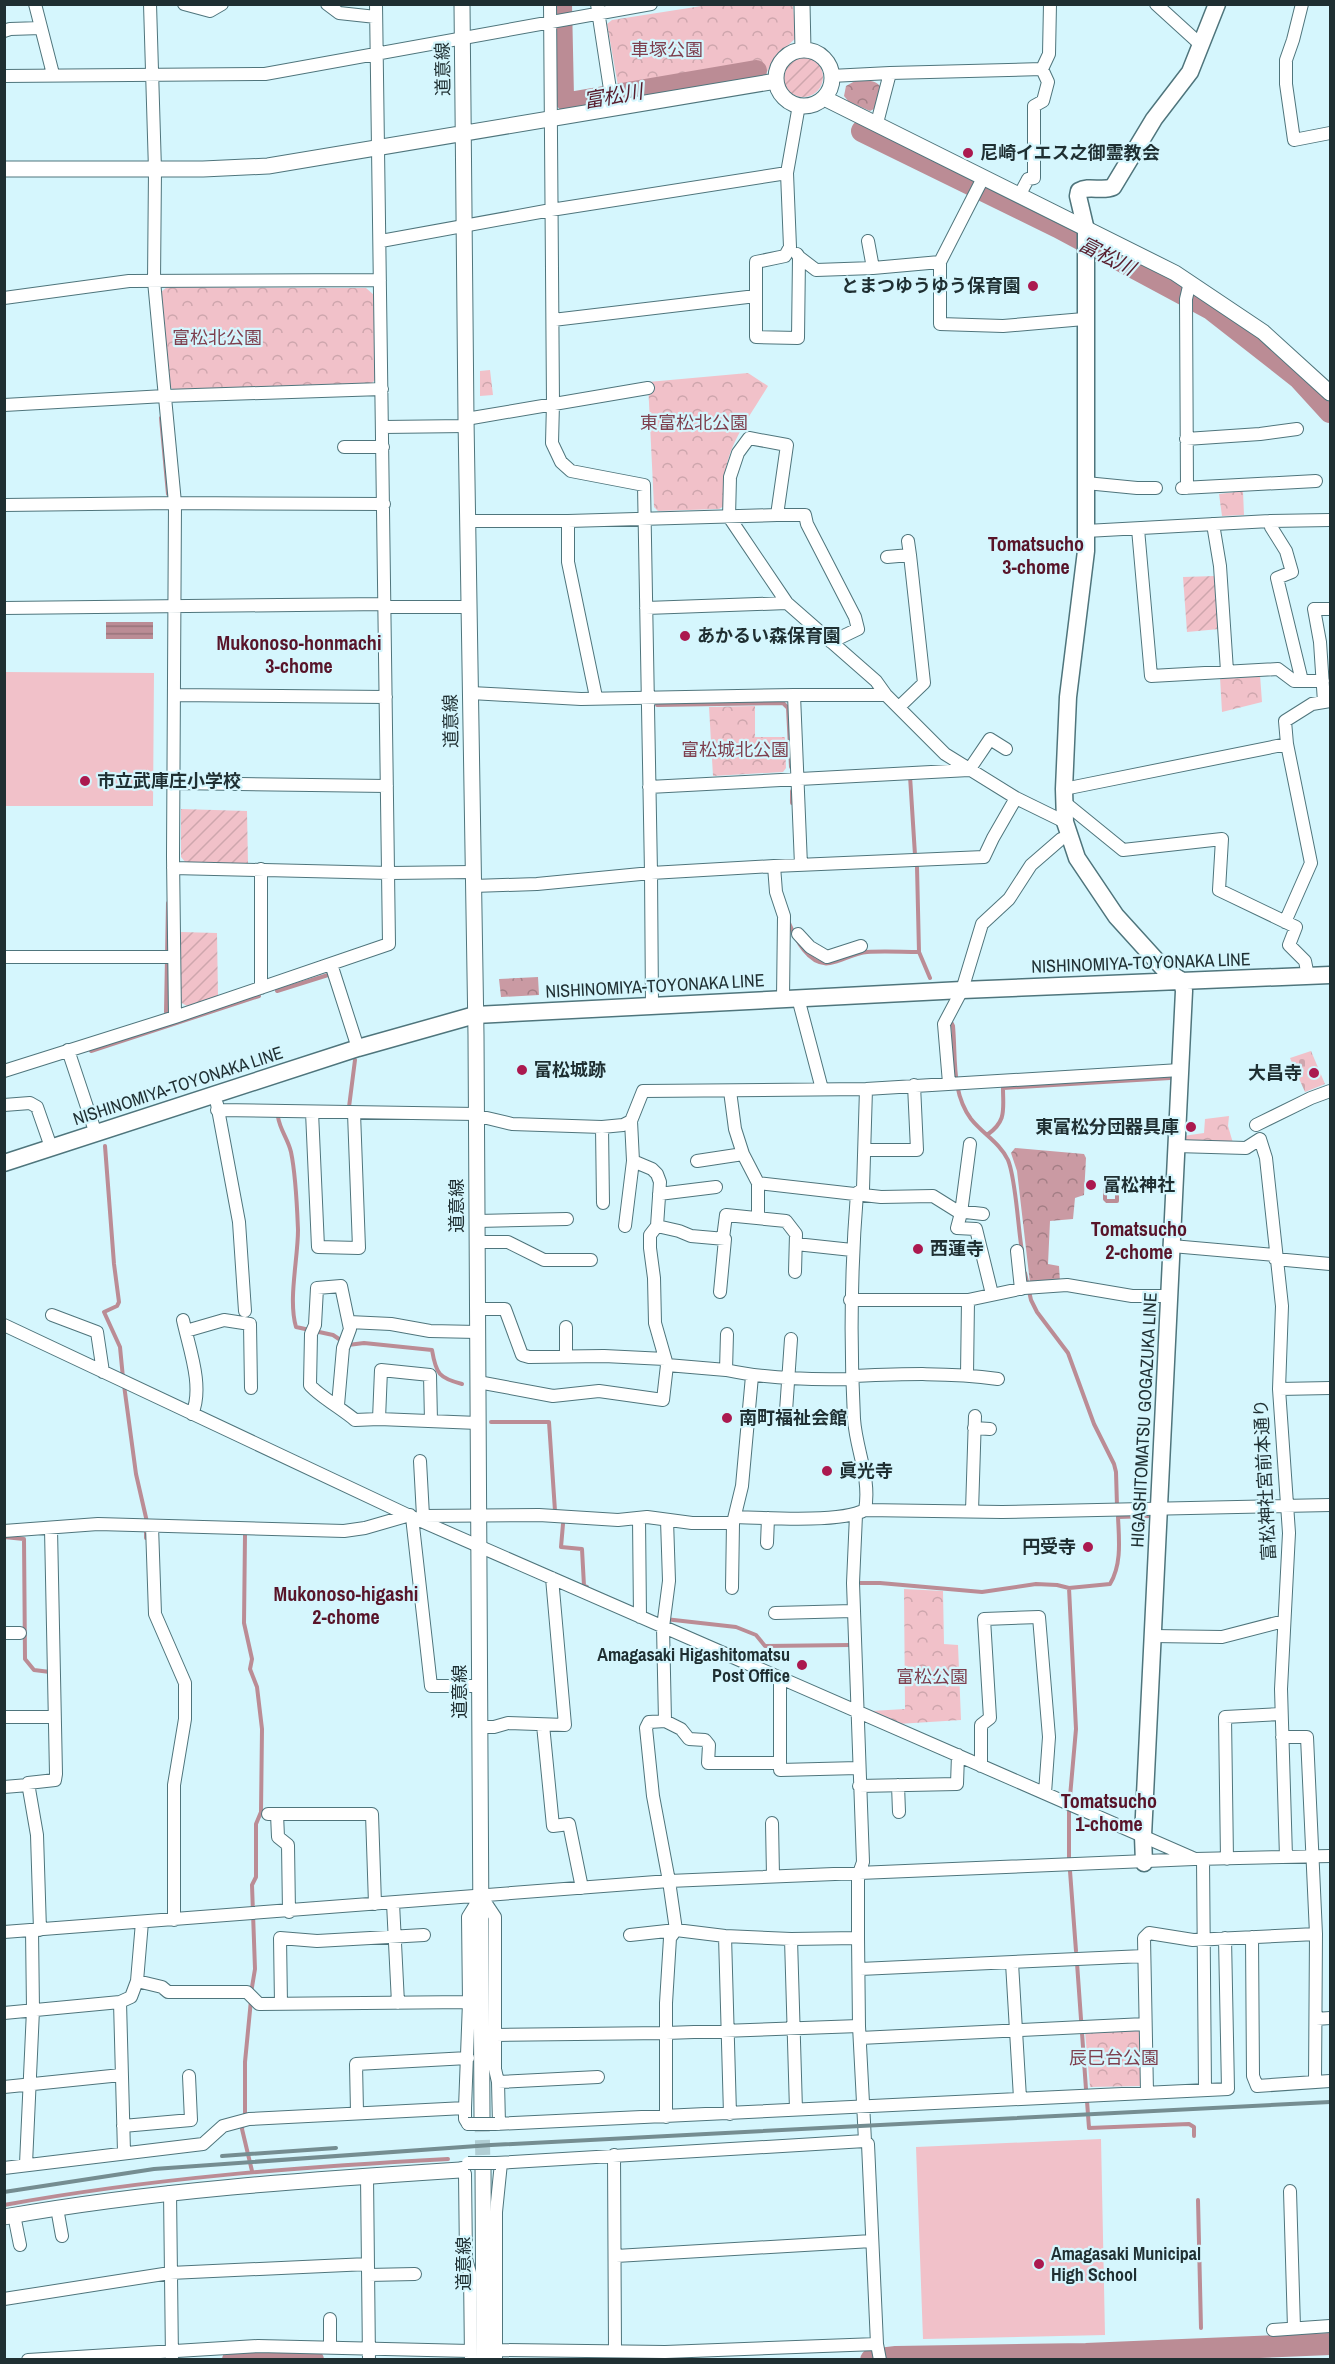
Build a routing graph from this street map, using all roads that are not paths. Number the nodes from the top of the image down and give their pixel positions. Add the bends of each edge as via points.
1 (35, 4) edge
2 (150, 4) edge
3 (184, 4) edge
4 (222, 4) edge
5 (327, 4) edge
6 (462, 4) edge
7 (550, 4) edge
8 (651, 4) edge
9 (802, 4) edge
10 (1050, 4) edge
11 (1156, 4) edge
12 (1217, 4) edge
13 (1302, 4) edge
14 (598, 10) edge
15 (376, 11) edge
16 (557, 23) junction
17 (41, 28) junction
18 (4, 32) edge
19 (462, 39) junction
20 (1201, 45) junction
21 (803, 50) junction
22 (376, 56) junction
23 (1042, 69) junction
24 (890, 73) junction
25 (53, 74) junction
26 (4, 76) edge
27 (152, 76) junction
28 (831, 76) junction
29 (776, 81) junction
30 (824, 98) junction
31 (611, 99) junction
32 (799, 105) junction
33 (551, 120) junction
34 (877, 123) junction
35 (1330, 133) edge
36 (464, 134) junction
37 (379, 148) junction
38 (4, 169) edge
39 (155, 170) junction
40 (787, 173) junction
41 (983, 178) junction
42 (1019, 196) junction
43 (551, 210) junction
44 (464, 225) junction
45 (1086, 230) junction
46 (381, 241) junction
47 (868, 241) dead end
48 (790, 247) junction
49 (799, 257) junction
50 (940, 262) junction
51 (873, 268) junction
52 (380, 280) junction
53 (154, 281) junction
54 (1188, 291) junction
55 (756, 296) junction
56 (4, 298) edge
57 (1084, 319) junction
58 (553, 320) junction
59 (382, 388) junction
60 (648, 388) dead end
61 (1330, 393) edge
62 (161, 396) junction
63 (554, 404) junction
64 (4, 405) edge
65 (466, 423) junction
66 (383, 428) junction
67 (1297, 429) dead end
68 (1186, 439) junction
69 (344, 447) dead end
70 (383, 447) junction
71 (1316, 481) dead end
72 (1086, 483) junction
73 (1156, 488) dead end
74 (175, 502) junction
75 (384, 504) junction
76 (4, 505) edge
77 (777, 515) junction
78 (729, 517) junction
79 (644, 519) junction
80 (1330, 520) edge
81 (468, 521) junction
82 (567, 521) junction
83 (1270, 521) junction
84 (1213, 524) junction
85 (1138, 529) junction
86 (1086, 531) junction
87 (908, 541) dead end
88 (910, 555) junction
89 (887, 557) dead end
90 (787, 603) junction
91 (385, 605) junction
92 (469, 607) junction
93 (4, 608) edge
94 (175, 608) junction
95 (646, 608) junction
96 (1330, 609) edge
97 (831, 642) junction
98 (1227, 671) junction
99 (1302, 681) junction
100 (1323, 681) junction
101 (471, 693) junction
102 (174, 695) junction
103 (794, 695) junction
104 (886, 695) junction
105 (386, 697) junction
106 (596, 697) junction
107 (647, 697) junction
108 (1327, 702) edge
109 (899, 707) junction
110 (1287, 744) junction
111 (1006, 749) dead end
112 (969, 770) junction
113 (798, 778) junction
114 (174, 783) junction
115 (387, 786) junction
116 (649, 787) junction
117 (1064, 795) junction
118 (1016, 798) junction
119 (1067, 829) junction
120 (801, 865) junction
121 (774, 867) junction
122 (173, 868) junction
123 (261, 869) junction
124 (390, 873) junction
125 (651, 873) junction
126 (473, 879) junction
127 (1285, 922) junction
128 (798, 934) dead end
129 (861, 946) dead end
130 (4, 957) edge
131 (170, 957) junction
132 (331, 964) junction
133 (1330, 975) edge
134 (1308, 976) junction
135 (1182, 981) junction
136 (261, 988) junction
137 (963, 990) junction
138 (790, 998) junction
139 (652, 1006) junction
140 (475, 1015) junction
141 (175, 1017) junction
142 (358, 1048) junction
143 (68, 1050) junction
144 (1180, 1070) junction
145 (4, 1071) edge
146 (954, 1083) junction
147 (914, 1085) junction
148 (822, 1089) junction
149 (866, 1089) junction
150 (1330, 1090) edge
151 (730, 1091) junction
152 (216, 1103) junction
153 (4, 1105) edge
154 (312, 1112) junction
155 (354, 1113) junction
156 (476, 1116) junction
157 (631, 1121) junction
158 (1256, 1125) dead end
159 (602, 1127) junction
160 (96, 1134) junction
161 (970, 1143) dead end
162 (1176, 1146) junction
163 (51, 1147) junction
164 (865, 1150) junction
165 (743, 1154) junction
166 (633, 1161) junction
167 (697, 1161) dead end
168 (4, 1163) edge
169 (758, 1183) junction
170 (716, 1188) dead end
171 (857, 1193) junction
172 (659, 1194) junction
173 (603, 1203) dead end
174 (961, 1213) junction
175 (983, 1214) dead end
176 (758, 1217) junction
177 (567, 1220) dead end
178 (477, 1221) junction
179 (625, 1226) dead end
180 (657, 1226) junction
181 (723, 1238) junction
182 (477, 1242) junction
183 (796, 1245) junction
184 (1172, 1246) junction
185 (852, 1250) junction
186 (1017, 1251) dead end
187 (1275, 1257) junction
188 (591, 1260) dead end
189 (1330, 1264) edge
190 (795, 1272) dead end
191 (1025, 1288) junction
192 (720, 1292) dead end
193 (992, 1294) junction
194 (1169, 1296) junction
195 (850, 1300) junction
196 (968, 1300) junction
197 (477, 1309) junction
198 (245, 1311) dead end
199 (52, 1315) dead end
200 (350, 1322) junction
201 (4, 1325) edge
202 (566, 1327) dead end
203 (477, 1332) junction
204 (727, 1334) dead end
205 (791, 1339) dead end
206 (566, 1356) junction
207 (666, 1362) junction
208 (726, 1370) junction
209 (103, 1372) junction
210 (967, 1375) junction
211 (752, 1376) junction
212 (789, 1377) junction
213 (852, 1378) junction
214 (998, 1379) dead end
215 (478, 1383) junction
216 (251, 1388) dead end
217 (1330, 1388) edge
218 (1279, 1389) junction
219 (338, 1405) junction
220 (786, 1411) dead end
221 (192, 1414) junction
222 (379, 1419) junction
223 (431, 1421) junction
224 (478, 1423) junction
225 (990, 1429) dead end
226 (420, 1461) dead end
227 (1286, 1505) junction
228 (1330, 1505) edge
229 (1159, 1510) junction
230 (972, 1511) junction
231 (860, 1513) junction
232 (479, 1515) junction
233 (416, 1517) junction
234 (639, 1518) junction
235 (768, 1518) junction
236 (667, 1520) junction
237 (734, 1520) junction
238 (152, 1526) junction
239 (51, 1529) junction
240 (4, 1531) edge
241 (767, 1543) dead end
242 (478, 1546) junction
243 (552, 1578) junction
244 (732, 1588) dead end
245 (854, 1611) junction
246 (775, 1613) dead end
247 (640, 1617) junction
248 (1284, 1621) junction
249 (663, 1627) junction
250 (4, 1633) edge
251 (20, 1633) dead end
252 (1154, 1636) junction
253 (780, 1678) junction
254 (480, 1686) junction
255 (857, 1711) junction
256 (1281, 1714) junction
257 (4, 1717) edge
258 (54, 1717) junction
259 (664, 1720) junction
260 (543, 1725) junction
261 (480, 1727) junction
262 (1282, 1737) junction
263 (958, 1755) junction
264 (780, 1763) junction
265 (981, 1766) junction
266 (858, 1768) junction
267 (28, 1785) junction
268 (898, 1785) junction
269 (859, 1786) junction
270 (4, 1787) edge
271 (1045, 1793) junction
272 (899, 1812) dead end
273 (771, 1822) dead end
274 (1143, 1836) junction
275 (1330, 1856) edge
276 (1286, 1857) junction
277 (1314, 1857) junction
278 (1227, 1858) junction
279 (1199, 1859) junction
280 (1144, 1863) junction
281 (860, 1872) junction
282 (773, 1876) junction
283 (669, 1881) junction
284 (582, 1888) junction
285 (481, 1896) junction
286 (393, 1903) junction
287 (375, 1904) junction
288 (289, 1912) junction
289 (174, 1920) junction
290 (142, 1922) junction
291 (36, 1930) junction
292 (675, 1930) junction
293 (4, 1932) edge
294 (1316, 1934) junction
295 (424, 1935) dead end
296 (630, 1935) dead end
297 (725, 1936) junction
298 (395, 1937) junction
299 (1252, 1937) junction
300 (858, 1938) junction
301 (1225, 1938) junction
302 (791, 1939) junction
303 (1203, 1939) junction
304 (1144, 1956) junction
305 (1012, 1963) junction
306 (860, 1969) junction
307 (137, 1981) junction
308 (120, 2002) junction
309 (469, 2002) junction
310 (398, 2003) junction
311 (281, 2004) junction
312 (33, 2010) junction
313 (4, 2013) edge
314 (1330, 2018) edge
315 (1316, 2019) junction
316 (1145, 2024) junction
317 (793, 2028) junction
318 (1017, 2029) junction
319 (729, 2030) junction
320 (859, 2032) junction
321 (666, 2033) junction
322 (496, 2036) junction
323 (468, 2058) junction
324 (121, 2075) junction
325 (189, 2076) dead end
326 (598, 2077) dead end
327 (1330, 2081) edge
328 (498, 2082) junction
329 (1315, 2082) junction
330 (30, 2084) junction
331 (4, 2087) edge
332 (1205, 2090) junction
333 (1147, 2092) junction
334 (1020, 2098) junction
335 (863, 2107) junction
336 (465, 2108) junction
337 (796, 2110) junction
338 (357, 2112) junction
339 (730, 2114) junction
340 (666, 2117) junction
341 (486, 2122) junction
342 (123, 2126) junction
343 (865, 2141) junction
344 (124, 2152) junction
345 (614, 2155) junction
346 (26, 2164) junction
347 (478, 2166) junction
348 (4, 2168) edge
349 (367, 2176) junction
350 (1290, 2191) dead end
351 (170, 2192) junction
352 (57, 2208) junction
353 (9, 2216) edge
354 (62, 2236) dead end
355 (872, 2241) junction
356 (20, 2245) dead end
357 (616, 2256) junction
358 (368, 2269) junction
359 (170, 2273) junction
360 (415, 2274) dead end
361 (4, 2299) edge
362 (330, 2319) dead end
363 (1330, 2326) edge
364 (1294, 2328) junction
365 (1273, 2330) dead end
366 (330, 2348) junction
367 (615, 2350) junction
368 (878, 2350) edge
369 (369, 2354) edge
370 (172, 2356) edge
371 (484, 2356) edge
372 (28, 2360) edge

1 - 17 street
2 - 27 street
3 - 4 street via 210,11
5 - 15 street via 339,13
6 - 19 street, 道意線
7 - 16 street
8 - 14 street
9 - 21 street
10 - 23 street via 1049,54
11 - 20 street
12 - 20 main road
13 - 35 street via 1286,60 1294,140
14 - 16 street
14 - 31 street
15 - 22 street
16 - 19 street
16 - 33 street
17 - 18 street
17 - 25 street
19 - 22 street
19 - 36 street, 道意線
20 - 45 main road via 1190,72 1154,119 1113,187 1079,191
21 - 28 street via 823,58
21 - 29 street via 783,60
22 - 27 street via 265,74
22 - 37 street
23 - 24 street
23 - 42 street via 1048,82 1043,101 1034,106 1034,178 1028,179
24 - 28 street
24 - 34 street
25 - 26 street
25 - 27 street
27 - 39 street
28 - 30 street
29 - 31 street
29 - 32 street via 781,93
30 - 32 street
30 - 34 street
31 - 33 street
32 - 40 street
33 - 36 street
33 - 43 street
34 - 41 street
36 - 37 street
36 - 44 street, 道意線
37 - 39 street via 255,167
37 - 46 street
38 - 39 street
39 - 53 street
40 - 43 street
40 - 48 street
41 - 42 street
41 - 50 street
42 - 45 street
43 - 44 street
43 - 58 street
44 - 46 street
44 - 65 street, 道意線
45 - 54 street
45 - 57 main road
46 - 52 street
47 - 51 street
48 - 49 street
48 - 55 street via 784,256 756,262
49 - 51 street via 816,270
49 - 55 street via 798,338 756,337
50 - 51 street
50 - 57 street via 940,324 1003,326
52 - 53 street
52 - 59 street
53 - 56 street
53 - 62 street
54 - 61 street via 1263,332
54 - 68 street
55 - 58 street
57 - 72 main road
58 - 63 street
59 - 62 street
59 - 66 street
60 - 63 street
62 - 64 street
62 - 74 street
63 - 65 street
63 - 79 street via 552,443 561,462 571,471 644,485
65 - 66 street
65 - 81 street, 道意線
66 - 70 street
67 - 68 street
68 - 71 street via 1184,488
69 - 70 street
70 - 75 street
72 - 73 street
72 - 86 main road
74 - 75 street
74 - 76 street
74 - 94 street
75 - 91 street
77 - 78 street
77 - 78 street via 788,445 749,438 738,453 730,477
77 - 97 street via 805,514 855,617 858,629
78 - 79 street
78 - 90 street
79 - 82 street
79 - 95 street
80 - 83 street
81 - 82 street
81 - 92 street, 道意線
82 - 106 street via 568,562
83 - 84 street
83 - 99 street via 1292,572 1277,579
84 - 85 street
84 - 98 street
85 - 86 street
85 - 98 street via 1151,676
86 - 117 main road via 1068,697
87 - 88 street
88 - 89 street
88 - 109 street via 914,629 924,683
90 - 95 street
90 - 97 street
91 - 92 street
91 - 94 street
91 - 105 street
92 - 101 street, 道意線
93 - 94 street
94 - 102 street
95 - 107 street
96 - 100 street via 1314,609
97 - 104 street via 876,681
98 - 99 street via 1278,669 1294,681
99 - 100 street
100 - 108 street
101 - 106 street
101 - 126 street, 道意線
102 - 105 street
102 - 114 street
103 - 104 street
103 - 107 street
103 - 113 street
104 - 109 street
105 - 115 street
106 - 107 street
107 - 116 street
108 - 110 street via 1312,704 1285,721
109 - 112 street via 945,754
110 - 117 street
110 - 127 street via 1311,863
111 - 112 street via 990,739
112 - 113 street
112 - 118 street
113 - 116 street
113 - 120 street
114 - 115 street
114 - 122 street
115 - 124 street
116 - 125 street
117 - 119 main road
117 - 127 street via 1123,850 1222,839 1219,890
118 - 119 street
118 - 120 street via 984,857
119 - 135 main road via 1077,858 1116,916 1165,970
119 - 137 street via 1031,865 1009,899 982,924
120 - 121 street
121 - 125 street
121 - 138 street via 784,916
122 - 123 street
122 - 131 street
123 - 124 street
123 - 136 street
124 - 126 street
124 - 132 street via 389,944
125 - 126 street via 537,884
125 - 139 street
126 - 140 street, 道意線
127 - 134 street via 1296,927 1289,945 1305,961
128 - 129 street via 827,957
130 - 131 street
131 - 141 street
132 - 136 street
132 - 142 street
133 - 134 main road, NISHINOMIYA-TOYONAKA LINE
134 - 135 main road, NISHINOMIYA-TOYONAKA LINE
135 - 137 main road, NISHINOMIYA-TOYONAKA LINE
135 - 144 main road, HIGASHITOMATSU GOGAZUKA LINE
136 - 141 street
137 - 138 main road, NISHINOMIYA-TOYONAKA LINE
137 - 146 street via 944,1024
138 - 139 main road, NISHINOMIYA-TOYONAKA LINE
138 - 148 street
139 - 140 main road, NISHINOMIYA-TOYONAKA LINE
140 - 142 main road, NISHINOMIYA-TOYONAKA LINE
140 - 156 street, 道意線
141 - 143 street
142 - 152 main road, NISHINOMIYA-TOYONAKA LINE
143 - 145 street
143 - 160 street
144 - 146 street
144 - 162 main road, HIGASHITOMATSU GOGAZUKA LINE
146 - 147 street
147 - 149 street
147 - 164 street via 917,1150
148 - 149 street
148 - 151 street
149 - 164 street
150 - 158 street
151 - 157 street via 643,1091
151 - 165 street
152 - 154 street
152 - 160 main road, NISHINOMIYA-TOYONAKA LINE
152 - 198 street via 239,1222
153 - 163 street via 30,1103 38,1107
154 - 155 street
154 - 155 street via 318,1247 359,1248
155 - 156 street via 397,1111
156 - 159 street via 513,1124
156 - 178 street, 道意線
157 - 159 street
157 - 166 street
159 - 173 street
160 - 163 main road, NISHINOMIYA-TOYONAKA LINE
161 - 174 street
162 - 184 main road, HIGASHITOMATSU GOGAZUKA LINE
162 - 187 street, 富松神社宮前本通り via 1246,1148 1260,1139 1266,1158
163 - 168 main road, NISHINOMIYA-TOYONAKA LINE
164 - 171 street via 863,1189
165 - 167 street
165 - 169 street
166 - 172 street via 657,1174
166 - 179 street
169 - 171 street
169 - 176 street
170 - 172 street
171 - 174 street via 880,1197 933,1196
171 - 185 street
172 - 180 street
174 - 175 street
174 - 193 street via 957,1228 976,1229
176 - 181 street via 726,1215
176 - 183 street via 786,1221 796,1234
177 - 178 street
178 - 182 street, 道意線
180 - 181 street via 691,1236
180 - 207 street via 650,1235 650,1248 655,1323
181 - 192 street
182 - 188 street via 508,1242 544,1260
182 - 197 street, 道意線
183 - 185 street
183 - 190 street
184 - 187 street
184 - 194 main road, HIGASHITOMATSU GOGAZUKA LINE
185 - 195 street
186 - 191 street
187 - 189 street
187 - 218 street, 富松神社宮前本通り via 1282,1306
191 - 193 street
191 - 194 street via 1067,1285 1132,1296
193 - 196 street
194 - 229 main road, HIGASHITOMATSU GOGAZUKA LINE
195 - 196 street
195 - 213 street
196 - 210 street
197 - 203 street, 道意線
197 - 206 street via 505,1309 522,1354
199 - 209 street via 97,1332
200 - 203 street
200 - 219 street via 343,1348
200 - 219 street via 341,1286 317,1288 310,1385
201 - 209 street
202 - 206 street
203 - 215 street, 道意線
204 - 208 street
205 - 212 street
206 - 207 street
207 - 208 street
207 - 215 street via 663,1400 599,1391 553,1396
208 - 211 street
209 - 221 street
210 - 213 street via 921,1373
210 - 214 street
211 - 212 street
211 - 237 street via 742,1486
212 - 213 street
212 - 220 street
213 - 231 street via 867,1497
215 - 224 street, 道意線
216 - 221 street via 256,1350 250,1324 224,1320 184,1326 196,1379
217 - 218 street
218 - 227 street, 富松神社宮前本通り
219 - 222 street via 355,1420
221 - 233 street
222 - 223 street
222 - 223 street via 381,1370 430,1375
223 - 224 street
224 - 232 street, 道意線
225 - 230 street via 975,1422
226 - 233 street
227 - 228 street
227 - 229 street
227 - 248 street, 富松神社宮前本通り via 1289,1550
229 - 230 street
229 - 252 main road, HIGASHITOMATSU GOGAZUKA LINE
230 - 231 street
231 - 235 street
231 - 245 street
232 - 233 street
232 - 234 street
232 - 242 street, 道意線
233 - 238 street via 344,1531
233 - 242 street
233 - 254 street via 431,1686
234 - 236 street
234 - 247 street
235 - 237 street
235 - 241 street
236 - 237 street
236 - 249 street via 669,1581
237 - 244 street
238 - 239 street via 98,1524
238 - 289 street via 155,1614 184,1683 185,1719 174,1785
239 - 240 street
239 - 258 street
242 - 243 street
242 - 254 street, 道意線
243 - 247 street
243 - 260 street via 566,1725
245 - 246 street
245 - 255 street
247 - 249 street
248 - 252 street via 1222,1637
248 - 256 street, 富松神社宮前本通り
249 - 253 street
249 - 259 street
250 - 251 street
252 - 274 main road, HIGASHITOMATSU GOGAZUKA LINE
253 - 255 street
253 - 264 street
254 - 261 street, 道意線
255 - 263 street
255 - 266 street
256 - 262 street, 富松神社宮前本通り
256 - 278 street via 1225,1717
257 - 258 street
258 - 267 street via 55,1780
259 - 264 street via 681,1729 688,1739 705,1740 709,1745 708,1763
259 - 283 street via 649,1722 646,1728 653,1796
260 - 261 street via 508,1723
260 - 284 street via 553,1826 569,1824
261 - 285 street, 道意線
262 - 276 street, 富松神社宮前本通り
262 - 277 street via 1307,1737
263 - 265 street
263 - 268 street via 957,1784
264 - 266 street via 780,1770
265 - 271 street
265 - 271 street via 981,1725 990,1718 984,1619 1039,1617 1049,1737
266 - 269 street
267 - 270 street
267 - 291 street via 37,1835
268 - 269 street
268 - 272 street
269 - 281 street via 863,1862
271 - 274 street
273 - 282 street
274 - 279 street
274 - 280 main road, HIGASHITOMATSU GOGAZUKA LINE
275 - 277 street
276 - 277 street
276 - 278 street
277 - 294 street
278 - 279 street
279 - 280 street
279 - 303 street
280 - 281 street
281 - 282 street
281 - 300 street
282 - 283 street
283 - 284 street
283 - 292 street
284 - 285 street
285 - 286 street
285 - 309 street via 468,1917
285 - 322 street via 495,1917
285 - 341 street, 道意線
286 - 287 street
286 - 298 street
287 - 288 street
287 - 288 street via 372,1814 273,1814 278,1837 288,1845
288 - 289 street
289 - 290 street
290 - 291 street
290 - 307 street
291 - 293 street
291 - 312 street
292 - 296 street
292 - 297 street
292 - 321 street via 670,1938
294 - 299 street
294 - 315 street
295 - 298 street
297 - 302 street
297 - 319 street
298 - 310 street
298 - 311 street via 317,1941 280,1938
299 - 301 street
299 - 329 street via 1253,2076 1257,2085
300 - 302 street
300 - 306 street
301 - 303 street
301 - 332 street via 1228,2089
302 - 317 street
303 - 304 street via 1149,1933 1144,1938
303 - 332 street
304 - 305 street
304 - 316 street
305 - 306 street
305 - 318 street
306 - 320 street
307 - 308 street via 131,1997
307 - 311 street via 168,1992 246,1992 259,2004
308 - 312 street
308 - 324 street
309 - 310 street
309 - 323 street
310 - 311 street
312 - 313 street
312 - 330 street
314 - 315 street
315 - 329 street
316 - 318 street
316 - 333 street
317 - 319 street
317 - 320 street
317 - 337 street
318 - 320 street
318 - 334 street
319 - 321 street
319 - 339 street
320 - 335 street
321 - 322 street
321 - 340 street
322 - 328 street
323 - 336 street
323 - 338 street via 356,2064
324 - 330 street
324 - 342 street
325 - 342 street via 191,2120
326 - 328 street
327 - 329 street
328 - 341 street
330 - 331 street
330 - 346 street
332 - 333 street
333 - 334 street
334 - 335 street
335 - 337 street
335 - 343 street
336 - 338 street
336 - 341 street via 465,2119
337 - 339 street
338 - 344 street via 249,2119 223,2126 203,2144
339 - 340 street
340 - 341 street
342 - 344 street
343 - 345 street
343 - 355 street
344 - 346 street
345 - 347 street
345 - 357 street
346 - 348 street
347 - 349 street
347 - 371 street, 道意線
349 - 351 street
349 - 358 street
350 - 364 street
351 - 352 street
351 - 359 street
352 - 353 street
352 - 354 street
353 - 356 street
355 - 357 street
355 - 368 street
357 - 367 street
358 - 359 street
358 - 360 street
358 - 369 street
359 - 361 street
359 - 370 street
362 - 366 street
363 - 364 street
364 - 365 street
366 - 369 street
366 - 370 street via 258,2346
367 - 368 street
367 - 371 street
369 - 371 street
370 - 372 street

